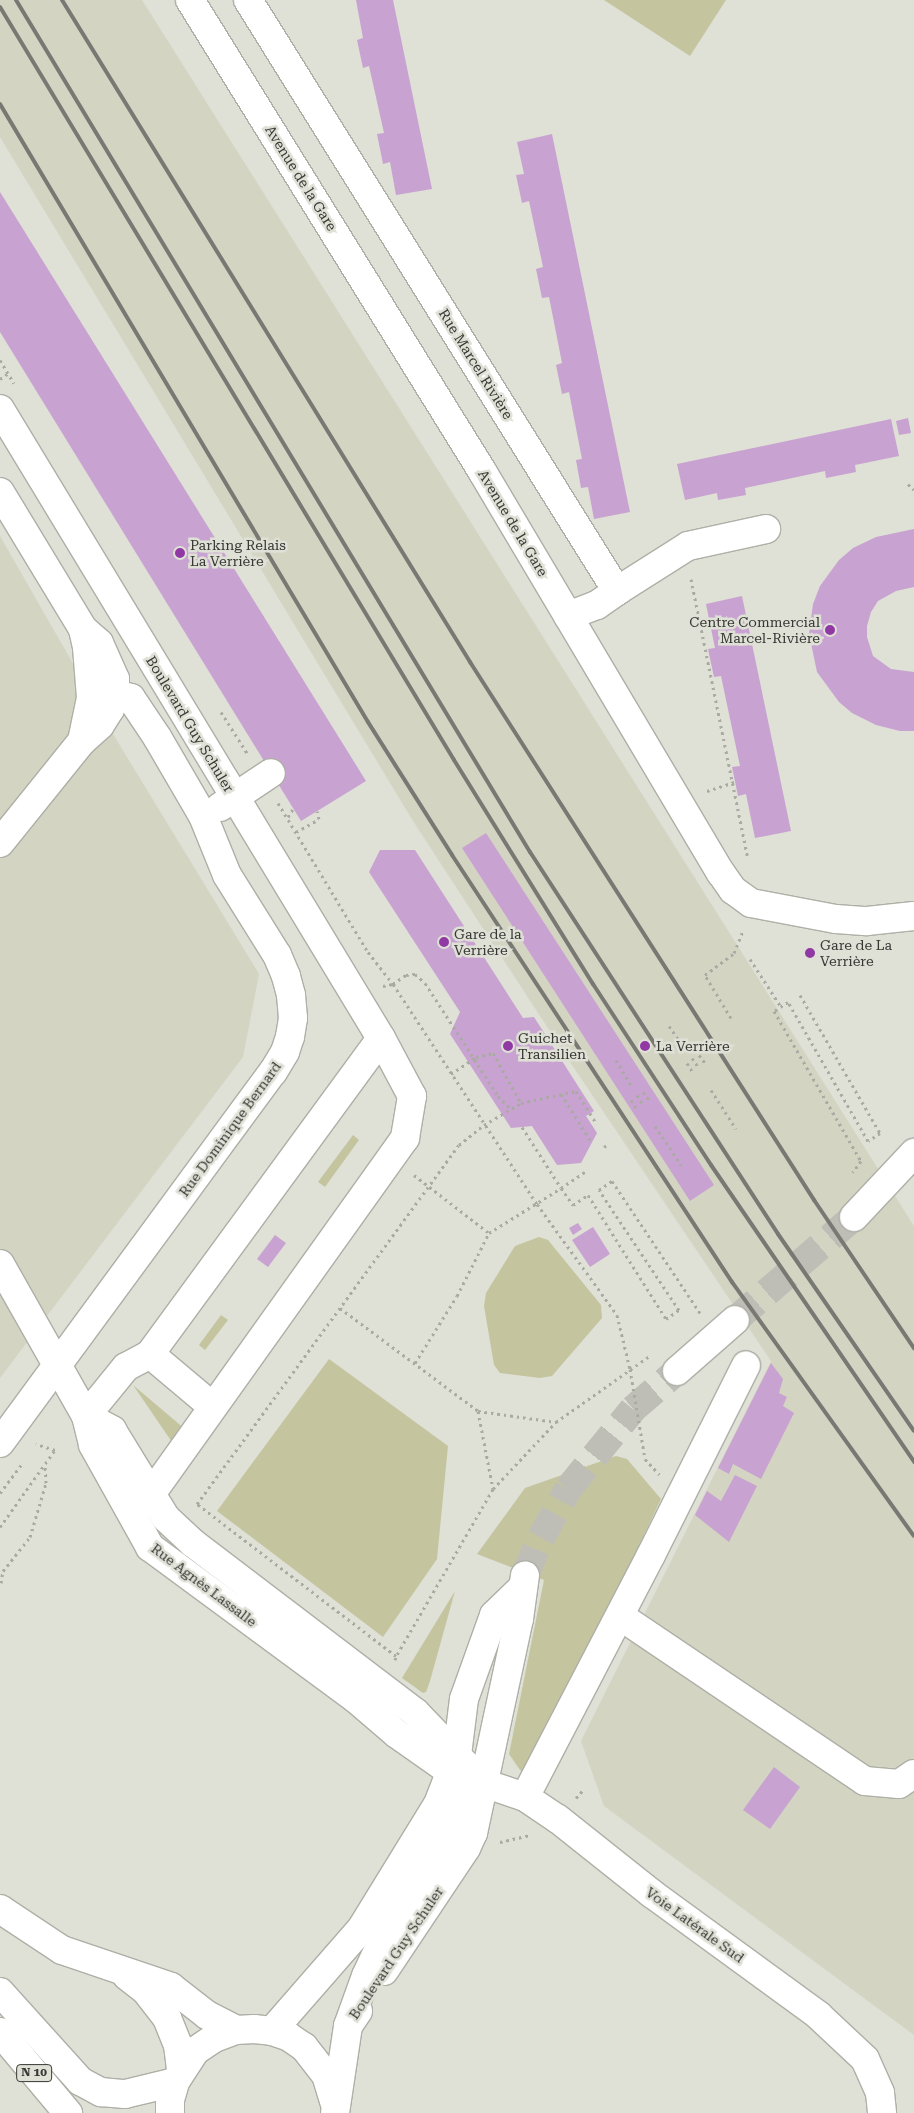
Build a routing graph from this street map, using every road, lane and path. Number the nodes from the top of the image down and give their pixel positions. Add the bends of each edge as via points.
1 (190, 0) edge
2 (248, 0) edge
3 (9, 373) dead end
4 (0, 379) edge
5 (0, 410) edge
6 (908, 484) dead end
7 (914, 490) edge
8 (0, 492) edge
9 (766, 529) dead end
10 (684, 548) junction
11 (618, 590) junction
12 (568, 616) junction
13 (84, 629) junction
14 (115, 694) junction
15 (82, 741) junction
16 (271, 773) dead end
17 (734, 782) junction
18 (707, 791) dead end
19 (235, 798) junction
20 (293, 809) dead end
21 (317, 811) dead end
22 (203, 816) junction
23 (288, 817) dead end
24 (296, 832) dead end
25 (0, 843) edge
26 (747, 855) dead end
27 (914, 916) edge
28 (743, 931) dead end
29 (750, 959) dead end
30 (393, 984) junction
31 (378, 987) dead end
32 (800, 996) dead end
33 (781, 1006) junction
34 (731, 1018) dead end
35 (669, 1026) dead end
36 (381, 1038) junction
37 (685, 1049) dead end
38 (699, 1055) dead end
39 (473, 1058) junction
40 (692, 1058) dead end
41 (616, 1060) dead end
42 (687, 1063) dead end
43 (705, 1063) dead end
44 (698, 1068) dead end
45 (692, 1072) dead end
46 (451, 1074) junction
47 (631, 1085) dead end
48 (711, 1090) dead end
49 (643, 1092) dead end
50 (561, 1094) junction
51 (637, 1095) dead end
52 (631, 1100) dead end
53 (649, 1100) dead end
54 (521, 1104) junction
55 (643, 1105) dead end
56 (636, 1108) dead end
57 (511, 1109) junction
58 (597, 1124) dead end
59 (484, 1125) junction
60 (655, 1126) dead end
61 (522, 1127) dead end
62 (736, 1129) dead end
63 (592, 1143) dead end
64 (609, 1144) dead end
65 (604, 1147) dead end
66 (914, 1153) edge
67 (681, 1165) dead end
68 (411, 1172) dead end
69 (586, 1172) dead end
70 (914, 1173) edge
71 (851, 1175) dead end
72 (429, 1186) junction
73 (561, 1188) junction
74 (537, 1204) junction
75 (489, 1233) junction
76 (0, 1264) edge
77 (340, 1308) junction
78 (702, 1315) dead end
79 (735, 1320) tunnel mouth
80 (150, 1354) junction
81 (652, 1354) dead end
82 (415, 1363) junction
83 (746, 1365) dead end
84 (58, 1366) junction
85 (630, 1369) junction
86 (677, 1371) tunnel mouth
87 (213, 1407) junction
88 (478, 1411) junction
89 (86, 1416) junction
90 (556, 1422) junction
91 (0, 1443) edge
92 (32, 1451) dead end
93 (26, 1458) dead end
94 (45, 1465) junction
95 (662, 1477) dead end
96 (494, 1489) junction
97 (0, 1493) edge
98 (150, 1495) junction
99 (0, 1527) edge
100 (1, 1583) edge
101 (620, 1616) junction
102 (396, 1656) junction
103 (394, 1663) dead end
104 (464, 1772) junction
105 (914, 1774) edge
106 (525, 1797) junction
107 (0, 1909) edge
108 (120, 1971) junction
109 (0, 1992) edge
110 (348, 2026) junction
111 (236, 2030) junction
112 (272, 2031) junction
113 (0, 2032) edge
114 (178, 2076) junction
115 (335, 2111) edge
116 (68, 2113) edge
117 (170, 2113) edge
118 (882, 2113) edge

1 - 12 street, Avenue de la Gare via 404,342
2 - 11 street, Rue Marcel Rivière
3 - 4 path
5 - 19 street, Boulevard Guy Schuler
6 - 7 path
8 - 13 street
9 - 10 street
10 - 11 street
10 - 17 path
11 - 12 street via 597,605
12 - 27 street, Avenue de la Gare via 733,890 751,903 836,918 867,921
13 - 14 street via 99,643 109,663
13 - 15 street via 91,692
14 - 15 street via 100,725
14 - 22 street, Rue Dominique Bernard via 131,698
15 - 25 street
16 - 19 street
17 - 18 path
17 - 26 path
19 - 22 street
19 - 36 street, Boulevard Guy Schuler
20 - 23 path
21 - 24 path via 319,819
22 - 84 street, Rue Dominique Bernard via 227,875 286,976 292,1006 290,1037 273,1072
28 - 34 path via 734,953 705,975
29 - 33 path
30 - 31 path
30 - 39 path via 406,975 415,974 425,983
30 - 46 path
32 - 33 path via 880,1133 868,1141 788,1002
33 - 71 path via 774,1011 861,1161
35 - 37 path
36 - 80 street
36 - 87 street, Boulevard Guy Schuler via 412,1096 405,1138
38 - 43 path
39 - 46 path
39 - 54 path via 493,1053
39 - 57 path via 498,1096
40 - 44 path
41 - 47 path
42 - 45 path
46 - 59 path
48 - 62 path
49 - 53 path
50 - 54 path
50 - 58 path via 576,1091
50 - 63 path
51 - 55 path
52 - 56 path
54 - 57 path
57 - 59 path
59 - 72 path via 459,1145
59 - 74 path
60 - 67 path
61 - 73 path
64 - 65 path
66 - 70 street via 854,1217
68 - 72 path
69 - 73 path
72 - 75 path
72 - 77 path
73 - 74 path
73 - 78 path via 573,1205 588,1195 666,1319 679,1310 599,1190 612,1182
74 - 75 path
74 - 85 path via 616,1315
75 - 82 path
76 - 84 street, Rue Agnès Lassalle
77 - 82 path
77 - 102 path via 197,1504
79 - 86 street
80 - 87 street
80 - 89 street via 126,1367
81 - 85 path
82 - 88 path
83 - 101 street
84 - 89 street, Rue Agnès Lassalle
84 - 91 street, Rue Dominique Bernard
85 - 90 path
85 - 95 path via 645,1458
87 - 98 street, Boulevard Guy Schuler
88 - 90 path
88 - 96 path
89 - 98 street via 112,1430
89 - 104 street, Rue Agnès Lassalle via 93,1445 150,1547 355,1698 397,1734
90 - 96 path
92 - 94 path via 37,1444 55,1450
93 - 97 path
94 - 99 path
94 - 100 path via 46,1483 30,1536 2,1571
96 - 102 path
98 - 104 street, Rue Agnès Lassalle via 166,1518 193,1544 416,1712
101 - 105 street via 865,1781 899,1784
101 - 106 street
102 - 103 path
104 - 104 street via 464,1699 494,1615 523,1582 519,1619
104 - 106 street, Voie Latérale Sud
104 - 110 street via 453,1823 386,1933
104 - 110 street, Boulevard Guy Schuler via 473,1833
104 - 112 street via 438,1804 361,1929
106 - 118 street, Voie Latérale Sud via 558,1818 844,2037 865,2059 880,2093
107 - 108 street via 62,1950
108 - 111 street via 171,1987 207,2015
108 - 114 street via 146,1991 167,2018 178,2045
109 - 114 street via 80,2081 101,2092 125,2094
110 - 115 street, Boulevard Guy Schuler
111 - 112 street, Boulevard Guy Schuler
111 - 114 street, Boulevard Guy Schuler via 214,2038 195,2051
112 - 115 street, Boulevard Guy Schuler via 304,2047 316,2060 326,2075
113 - 116 street, N 10
114 - 117 street, Boulevard Guy Schuler via 170,2100

